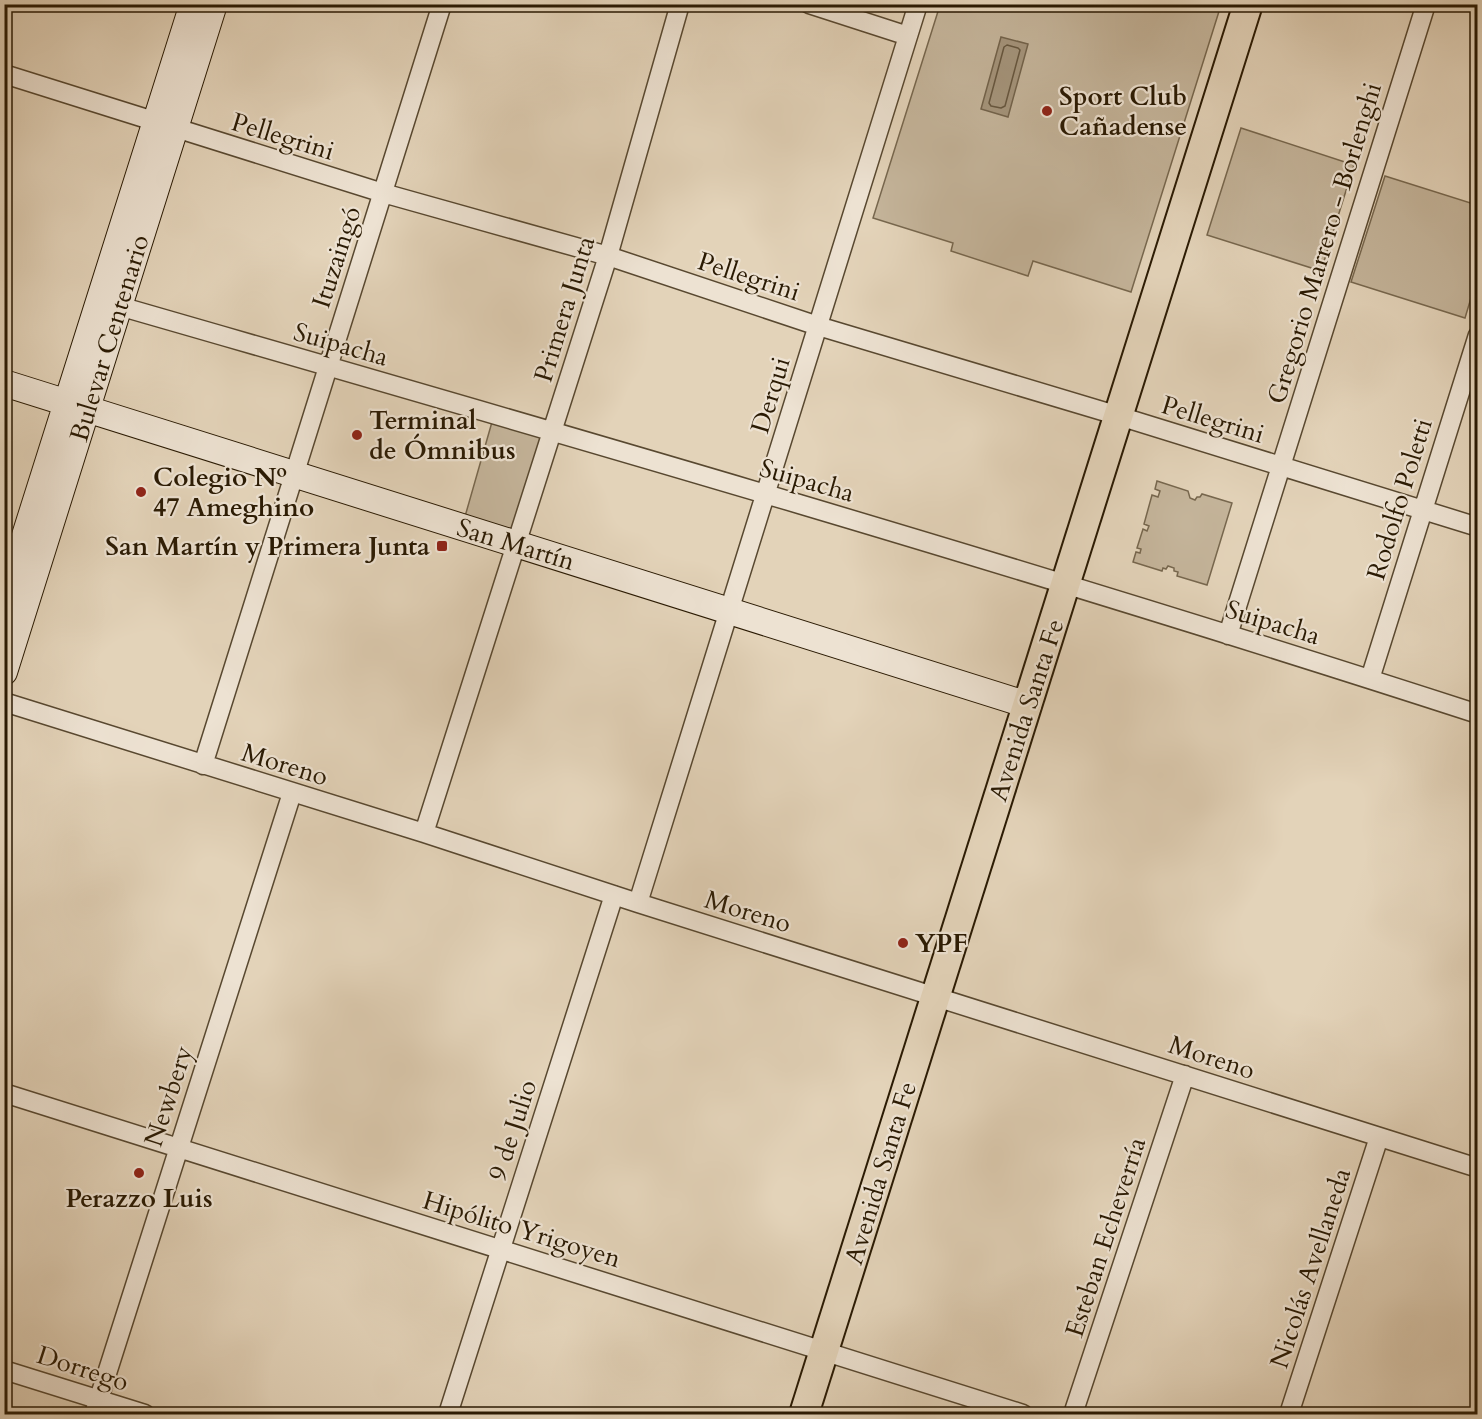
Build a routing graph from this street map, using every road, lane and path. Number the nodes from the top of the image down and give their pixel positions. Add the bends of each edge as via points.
1 (193, 4) edge
2 (214, 4) edge
3 (442, 4) edge
4 (680, 4) edge
5 (809, 4) edge
6 (918, 4) edge
7 (1248, 4) edge
8 (1426, 4) edge
9 (908, 36) junction
10 (4, 74) edge
11 (165, 126) junction
12 (383, 193) junction
13 (608, 256) junction
14 (119, 306) junction
15 (818, 326) junction
16 (1478, 335) edge
17 (328, 366) junction
18 (4, 383) edge
19 (77, 406) junction
20 (1119, 416) junction
21 (552, 431) junction
22 (1281, 467) junction
23 (294, 474) junction
24 (765, 494) junction
25 (1423, 510) junction
26 (1478, 526) edge
27 (516, 544) junction
28 (1066, 583) junction
29 (4, 602) edge
30 (729, 611) junction
31 (1228, 635) junction
32 (4, 672) edge
33 (1370, 679) junction
34 (4, 702) edge
35 (1028, 705) junction
36 (1478, 714) edge
37 (203, 765) junction
38 (292, 793) junction
39 (424, 833) junction
40 (614, 895) junction
41 (638, 903) junction
42 (936, 997) junction
43 (1185, 1076) junction
44 (4, 1093) edge
45 (1379, 1137) junction
46 (178, 1148) junction
47 (1478, 1168) edge
48 (501, 1249) junction
49 (824, 1351) junction
50 (4, 1370) edge
51 (96, 1407) edge
52 (145, 1414) edge
53 (448, 1414) edge
54 (804, 1414) edge
55 (1023, 1414) edge
56 (1073, 1414) edge
57 (1289, 1414) edge

1 - 11 main road, Bulevar Centenario
2 - 11 main road, Bulevar Centenario
3 - 12 street, Ituzaingó
4 - 13 street, Primera Junta
5 - 9 street
6 - 9 street, Derqui
7 - 20 main road, Avenida Santa Fe
8 - 22 street, Gregorio Marrero - Borlenghi
9 - 15 street, Derqui
10 - 11 street, Pellegrini
11 - 12 street, Pellegrini
11 - 14 main road, Bulevar Centenario
11 - 19 main road, Bulevar Centenario
12 - 13 street, Pellegrini
12 - 17 street, Ituzaingó
13 - 15 street, Pellegrini
13 - 21 street, Primera Junta
14 - 17 street, Suipacha
14 - 19 main road, Bulevar Centenario
15 - 20 street, Pellegrini
15 - 24 street, Derqui
16 - 25 street, Rodolfo Poletti
17 - 21 street, Suipacha
17 - 23 street, Ituzaingó
18 - 19 main road, San Martín
19 - 23 main road, San Martín
19 - 29 main road, Bulevar Centenario
19 - 32 main road, Bulevar Centenario
20 - 22 street, Pellegrini
20 - 28 main road, Avenida Santa Fe
21 - 24 street, Suipacha
21 - 27 street, Primera Junta
22 - 25 street, Pellegrini
22 - 31 street, Gregorio Marrero - Borlenghi
23 - 27 main road, San Martín
23 - 37 street, Ituzaingó
24 - 28 street, Suipacha
24 - 30 street, Derqui
25 - 26 street, Pellegrini
25 - 33 street, Rodolfo Poletti
27 - 30 main road, San Martín
27 - 39 street, Primera Junta
28 - 31 street, Suipacha
28 - 35 main road, Avenida Santa Fe
30 - 35 main road, San Martín
30 - 41 street, Derqui
31 - 33 street, Suipacha
33 - 36 street, Suipacha
34 - 37 street, Moreno
35 - 42 main road, Avenida Santa Fe
37 - 38 street, Moreno
38 - 39 street, Moreno
38 - 46 street, Newbery
39 - 40 street, Moreno
40 - 41 street, Moreno
40 - 48 street, 9 de Julio
41 - 42 street, Moreno
42 - 43 street, Moreno
42 - 49 main road, Avenida Santa Fe
43 - 45 street, Moreno
43 - 56 street, Esteban Echeverría
44 - 46 street, Hipólito Yrigoyen
45 - 47 street, Moreno
45 - 57 street, Nicolás Avellaneda
46 - 48 street, Hipólito Yrigoyen
46 - 51 street, Newbery
48 - 49 street, Hipólito Yrigoyen
48 - 53 street, 9 de Julio
49 - 54 main road, Avenida Santa Fe
49 - 55 street, Hipólito Yrigoyen
50 - 51 street, Dorrego
51 - 52 street, Dorrego

